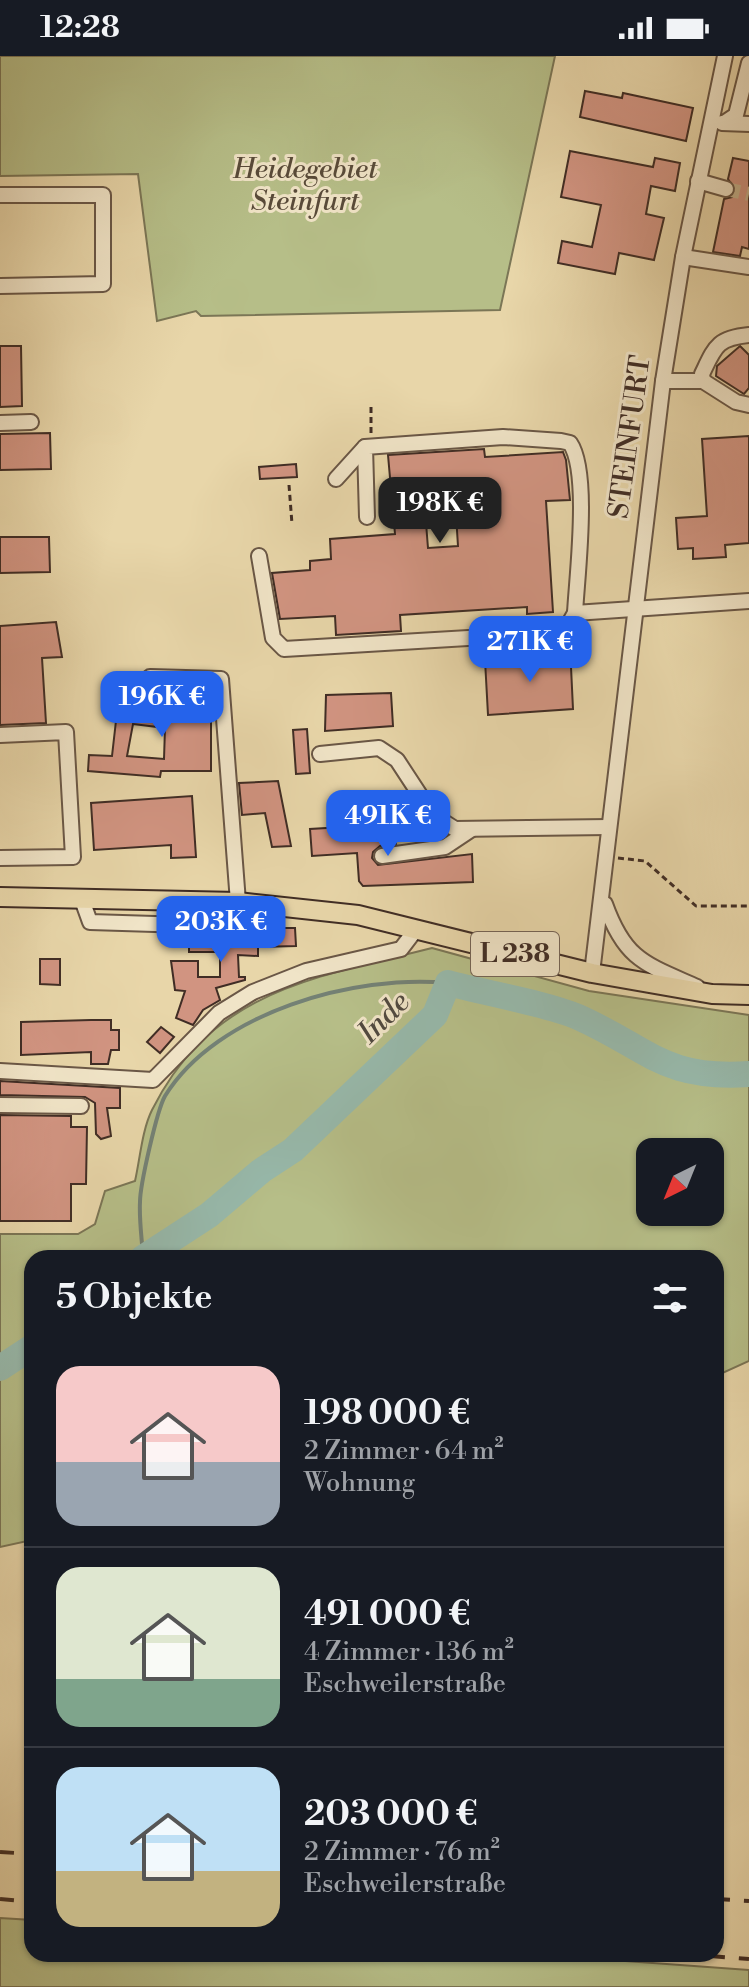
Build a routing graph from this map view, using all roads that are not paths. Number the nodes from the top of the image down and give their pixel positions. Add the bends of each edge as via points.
1 (725, 56) edge
2 (749, 63) edge
3 (749, 103) edge
4 (723, 119) junction
5 (749, 124) edge
6 (698, 181) junction
7 (726, 189) tunnel mouth
8 (0, 195) edge
9 (683, 257) junction
10 (749, 267) edge
11 (0, 286) edge
12 (749, 335) edge
13 (663, 381) junction
14 (703, 381) junction
15 (749, 405) edge
16 (31, 422) dead end
17 (0, 423) edge
18 (368, 447) junction
19 (336, 479) dead end
20 (367, 517) dead end
21 (259, 556) dead end
22 (749, 601) edge
23 (634, 609) junction
24 (575, 613) junction
25 (150, 677) dead end
26 (0, 735) edge
27 (320, 754) dead end
28 (609, 827) junction
29 (472, 829) junction
30 (382, 856) dead end
31 (0, 858) edge
32 (0, 897) edge
33 (81, 897) junction
34 (603, 899) junction
35 (238, 902) junction
36 (187, 925) dead end
37 (417, 928) junction
38 (592, 973) junction
39 (712, 994) junction
40 (749, 995) edge
41 (0, 1071) edge
42 (0, 1105) edge
43 (81, 1106) dead end

1 - 4 street, STEINFURT
2 - 4 street
3 - 4 street
4 - 5 street
4 - 6 street, STEINFURT
6 - 7 street
6 - 9 street, STEINFURT
8 - 11 street via 103,195 103,284
9 - 10 street
9 - 13 street, STEINFURT
12 - 14 street via 721,342
13 - 14 street
13 - 23 street, STEINFURT
14 - 15 street
16 - 17 street
18 - 19 street
18 - 20 street
18 - 24 street via 503,437 570,443 577,453 581,513
21 - 24 street via 273,638 284,649 554,633 567,627
22 - 23 street
23 - 24 street
23 - 28 street, STEINFURT
25 - 35 street via 221,679
26 - 31 street via 66,732 73,857
27 - 29 street via 379,748 397,760 433,815 455,829
28 - 29 street
28 - 34 street, STEINFURT
29 - 30 street via 445,847
32 - 33 main road, L 238
33 - 35 main road, L 238
33 - 36 street via 90,922
34 - 38 street, STEINFURT
34 - 39 street via 627,949
35 - 37 main road, L 238 via 358,915
37 - 38 main road, L 238
37 - 41 street via 401,949 306,971 253,992 219,1013 153,1080
38 - 39 main road, L 238
39 - 40 main road, L 238
42 - 43 street

